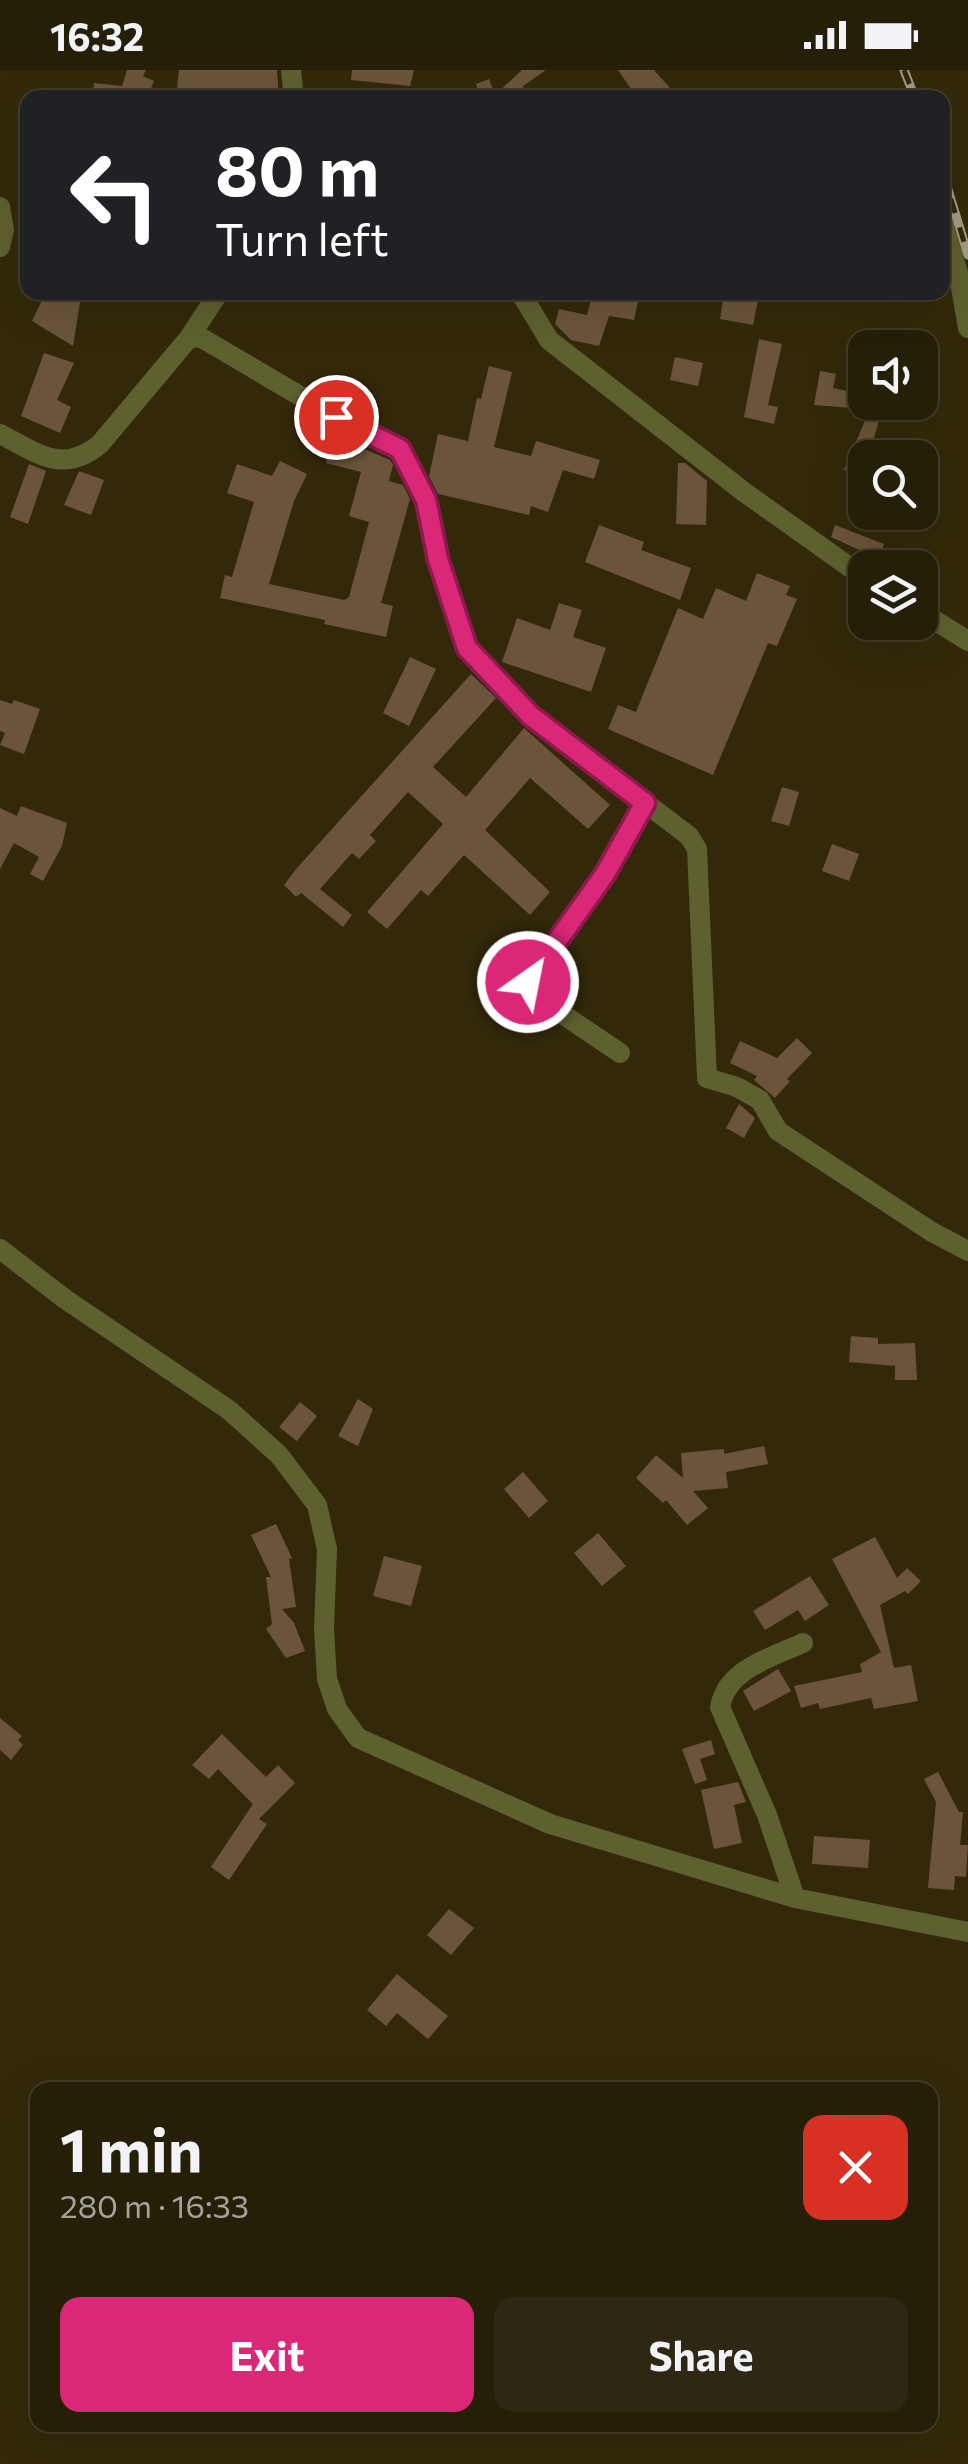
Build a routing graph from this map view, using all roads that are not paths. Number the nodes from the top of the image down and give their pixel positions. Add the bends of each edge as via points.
1 (0, 207) edge
2 (950, 245) edge
3 (0, 247) edge
4 (215, 300) edge
5 (525, 300) edge
6 (968, 328) edge
7 (189, 338) junction
8 (0, 434) edge
9 (848, 566) edge
10 (938, 622) edge
11 (968, 641) edge
12 (645, 803) junction
13 (620, 1053) dead end
14 (0, 1248) edge
15 (968, 1251) edge
16 (803, 1643) dead end
17 (796, 1898) junction
18 (968, 1932) edge

1 - 3 street
2 - 6 street
4 - 7 street
5 - 9 street via 550,340
7 - 8 street via 85,457 48,458
7 - 12 street via 208,342 400,449 426,500 467,648 531,716
10 - 11 street
12 - 13 street via 605,874 528,982 549,1005
12 - 15 street via 689,836 700,862 707,1078 760,1100 778,1131
14 - 17 street via 229,1410 278,1455 317,1505 326,1549 328,1679 337,1709 358,1738 550,1824
16 - 17 street via 741,1672 724,1688 720,1707
17 - 18 street

